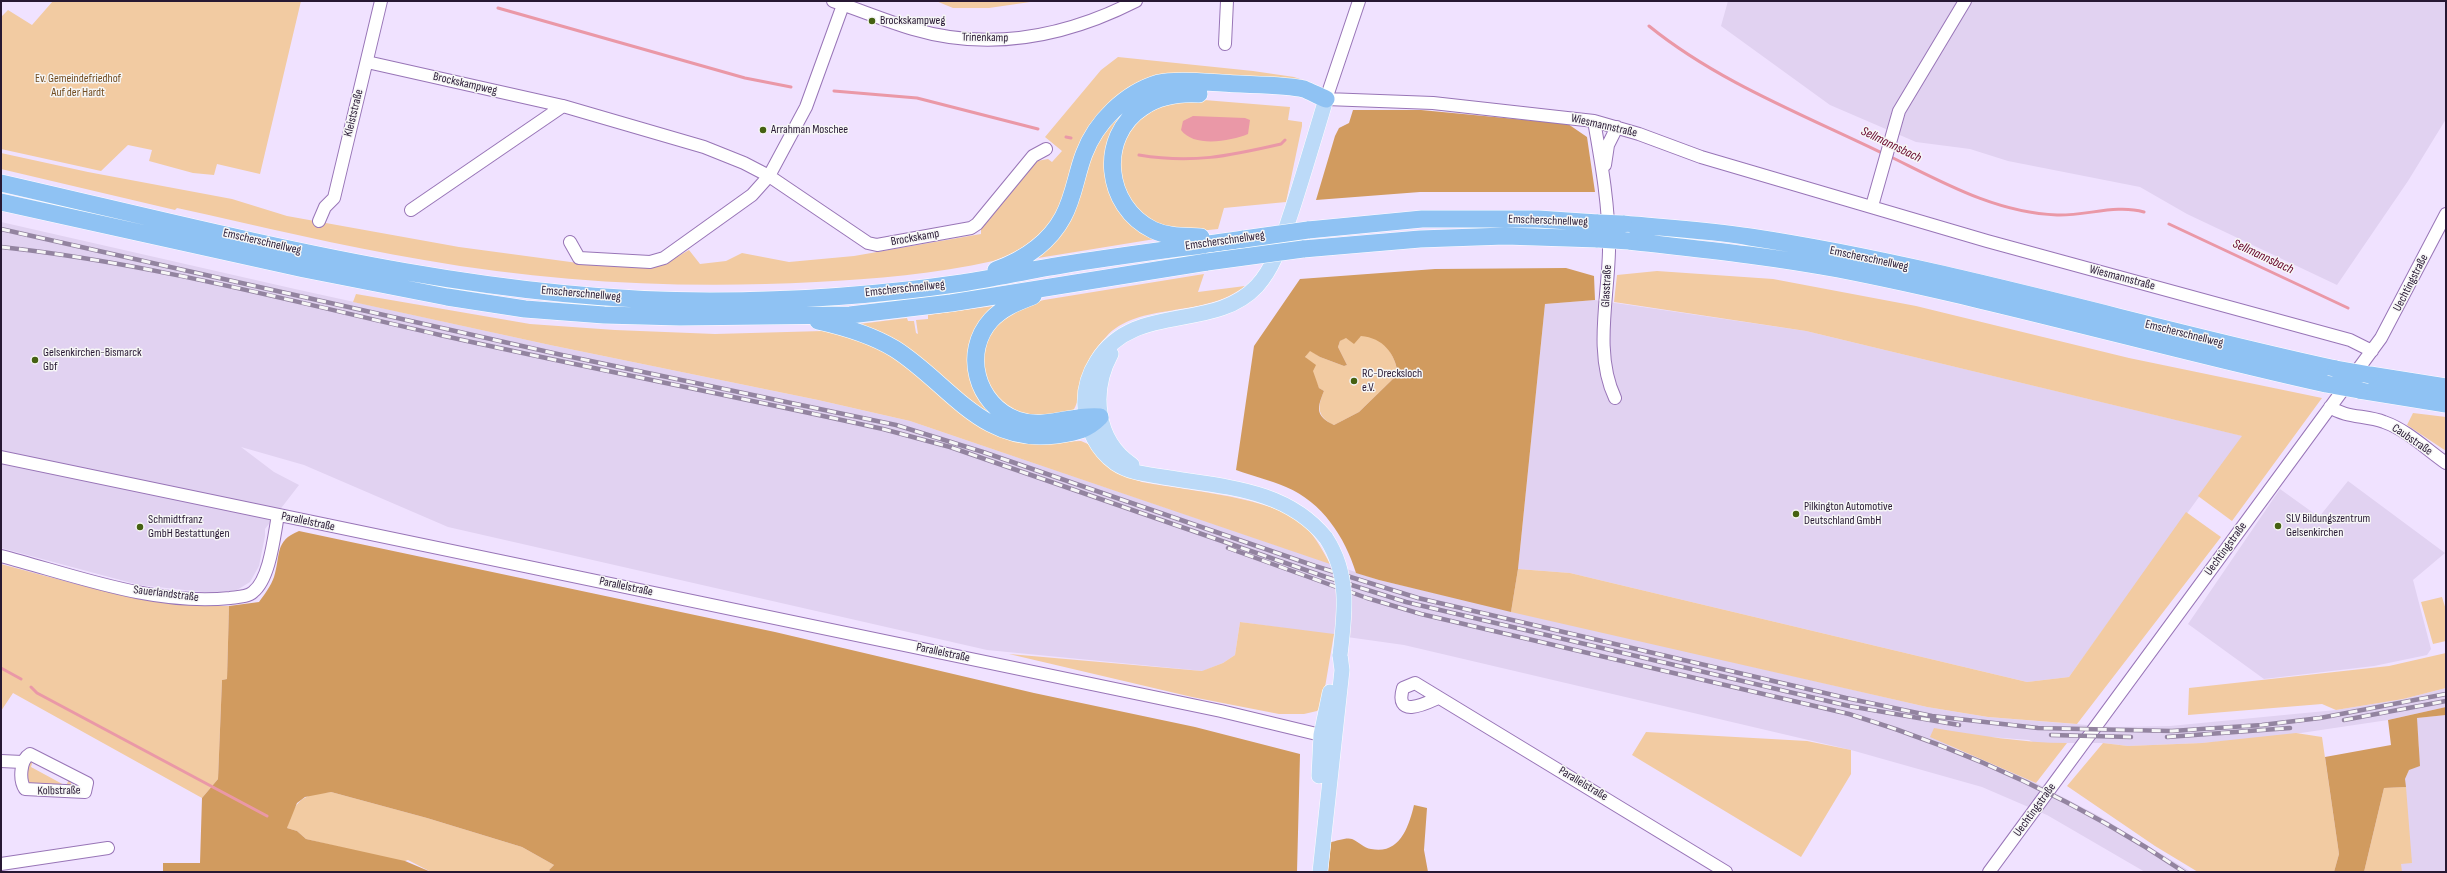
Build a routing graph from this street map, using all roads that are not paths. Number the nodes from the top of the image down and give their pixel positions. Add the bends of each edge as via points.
1 (381, 1) edge
2 (1136, 1) edge
3 (1227, 1) edge
4 (1358, 1) edge
5 (1965, 1) edge
6 (838, 3) edge
7 (1225, 44) dead end
8 (367, 62) junction
9 (1326, 98) junction
10 (563, 106) junction
11 (1594, 122) junction
12 (1617, 127) junction
13 (1046, 149) dead end
14 (1605, 172) junction
15 (769, 176) junction
16 (1, 183) edge
17 (1, 202) edge
18 (1872, 206) junction
19 (411, 210) dead end
20 (2446, 214) edge
21 (319, 221) dead end
22 (1598, 231) junction
23 (1214, 241) junction
24 (570, 242) dead end
25 (962, 283) junction
26 (1071, 283) junction
27 (770, 316) junction
28 (2372, 351) junction
29 (2446, 387) edge
30 (1615, 398) dead end
31 (2446, 404) edge
32 (2330, 407) junction
33 (1092, 420) junction
34 (1, 457) edge
35 (2446, 463) edge
36 (278, 516) junction
37 (1, 556) edge
38 (1438, 698) dead end
39 (1328, 732) junction
40 (1, 761) edge
41 (22, 762) junction
42 (108, 848) dead end
43 (9, 866) edge
44 (1320, 869) edge
45 (1726, 872) edge
46 (1989, 872) edge

1 - 8 street, Kleiststraße
2 - 6 street, Trinenkamp via 1066,30 1042,36 996,40 938,35
3 - 7 street
4 - 9 street
5 - 18 street via 1899,111
6 - 15 street via 806,107
8 - 10 street, Brockskampweg
8 - 21 street, Kleiststraße via 334,198 325,207
9 - 11 street, Wiesmannstraße via 1433,103
9 - 23 highway via 1293,100 1173,95 1142,107 1126,122 1115,142 1112,163 1115,187 1126,208 1143,224 1160,232
9 - 25 highway via 1303,89 1202,82 1160,83 1133,95 1114,110 1094,132 1084,154 1074,192 1063,217 1051,234 1032,252 1010,265
9 - 33 main road via 1281,242 1258,285 1242,298 1223,308 1166,319 1132,330 1110,345 1094,365 1087,384
10 - 15 street, Brockskampweg via 704,147
10 - 19 street
11 - 12 street, Wiesmannstraße
11 - 14 street, Glasstraße
12 - 14 street, Glasstraße via 1608,145
12 - 18 street, Wiesmannstraße via 1701,158
13 - 15 street, Brockskamp via 1034,156 971,228 877,244 868,243
14 - 30 street, Glasstraße via 1609,251 1604,364 1608,384
15 - 24 street via 752,195 664,258 650,262 579,258
16 - 25 highway, Emscherschnellweg via 306,252 449,280 562,294 675,300 778,299 853,295
17 - 27 highway, Emscherschnellweg via 447,298 525,309 604,316
18 - 28 street, Wiesmannstraße via 2350,340
20 - 28 street, Uechtingstraße via 2396,311
22 - 23 highway, Emscherschnellweg, bridge via 1538,219 1422,219
22 - 26 highway, Emscherschnellweg, bridge via 1420,239 1303,249
22 - 29 highway, Emscherschnellweg, bridge via 1623,224 1749,237 1841,253 1932,272 2244,349 2336,369
22 - 31 highway, Emscherschnellweg, bridge via 1629,241 1742,254 1837,269 1928,288 2326,384
23 - 25 highway, Emscherschnellweg
26 - 27 highway, Emscherschnellweg via 850,315
26 - 33 highway via 1018,302 997,314 980,337 976,351 978,379 992,404 1010,417 1023,422 1038,424
27 - 33 highway via 831,324 860,332 884,343 906,356 977,417 997,427 1020,434 1042,436
28 - 32 street, Uechtingstraße
32 - 35 street, Caubstraße via 2339,413 2382,421 2395,427
32 - 46 street, Uechtingstraße
33 - 39 main road, bridge via 1099,447 1115,463 1135,472 1258,494 1273,499 1300,512 1326,538 1335,554 1344,587 1344,620
34 - 36 street, Parallelstraße
36 - 37 street, Sauerlandstraße via 266,571 260,584 252,593 240,596 206,599 157,595
36 - 39 street, Parallelstraße
38 - 45 street, Parallelstraße
39 - 44 main road via 1316,854
40 - 41 street, Kolbstraße
41 - 41 street, Kolbstraße via 24,789 85,792 86,783 36,756 30,754
42 - 43 street

